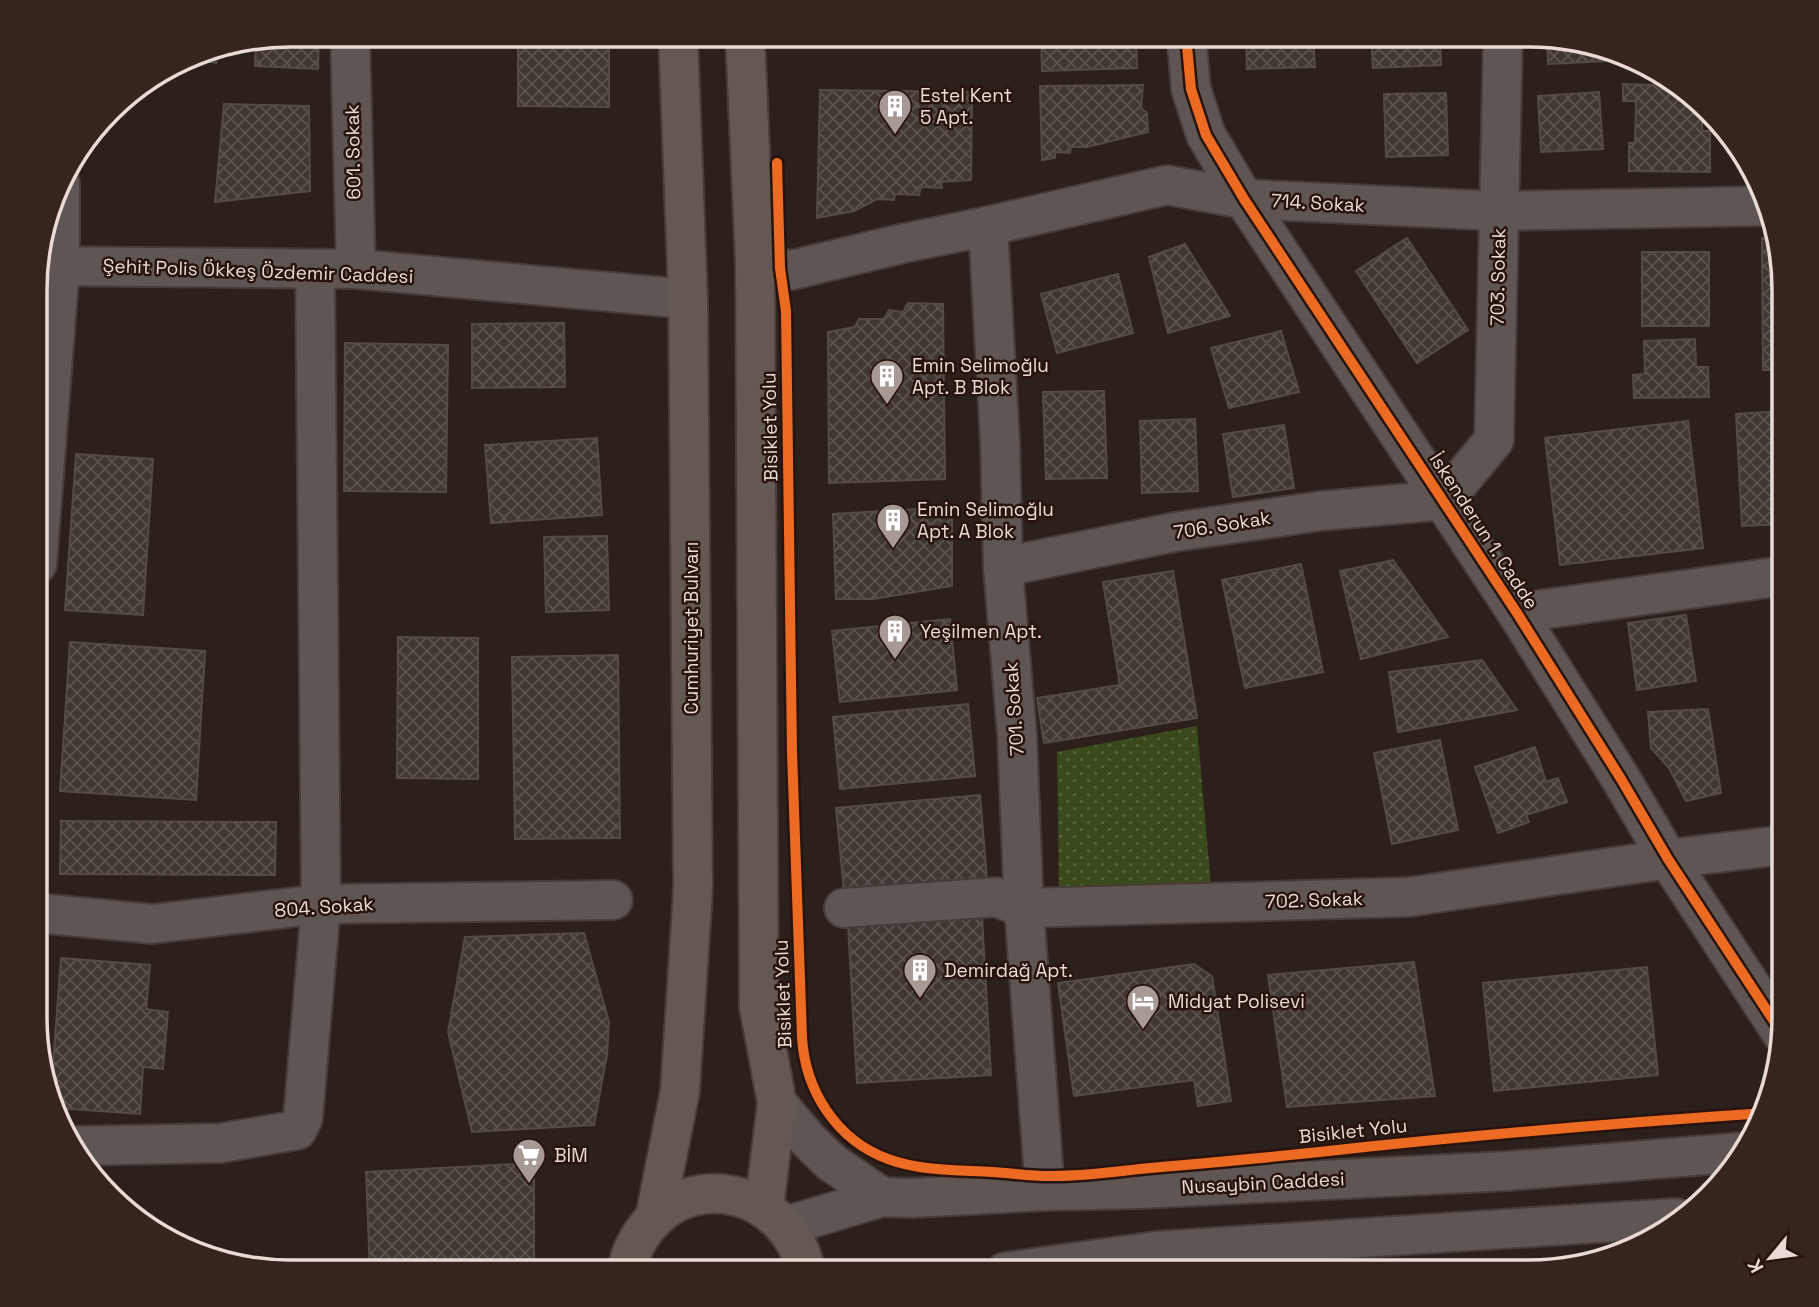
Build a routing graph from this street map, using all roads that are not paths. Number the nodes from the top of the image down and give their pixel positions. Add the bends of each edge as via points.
1 (350, 47) edge
2 (678, 47) edge
3 (746, 47) edge
4 (1187, 48) edge
5 (1503, 48) edge
6 (1244, 199) junction
7 (1756, 206) edge
8 (1499, 211) junction
9 (988, 226) junction
10 (52, 241) edge
11 (755, 264) junction
12 (49, 266) edge
13 (315, 269) junction
14 (356, 270) junction
15 (688, 299) junction
16 (47, 309) edge
17 (1444, 500) junction
18 (1003, 567) junction
19 (1771, 578) edge
20 (1517, 612) junction
21 (1771, 846) edge
22 (1668, 859) junction
23 (613, 900) dead end
24 (321, 904) junction
25 (844, 908) dead end
26 (1024, 908) junction
27 (48, 914) edge
28 (1771, 1017) edge
29 (777, 1103) junction
30 (84, 1146) edge
31 (1730, 1153) edge
32 (1045, 1191) junction
33 (882, 1197) junction
34 (775, 1216) junction
35 (1666, 1218) edge
36 (640, 1243) edge
37 (624, 1259) edge
38 (803, 1259) edge
39 (1116, 1260) edge

1 - 14 street, 601. Sokak
2 - 15 main road, Cumhuriyet Bulvarı
3 - 11 main road
4 - 6 street, İskenderun 1. Cadde via 1191,89 1206,135
5 - 8 street, 703. Sokak
6 - 8 street, 714. Sokak
6 - 9 street, 714. Sokak via 1167,185
6 - 17 street, İskenderun 1. Cadde
7 - 8 street, 714. Sokak
8 - 17 street, 703. Sokak via 1494,440
9 - 11 street, 714. Sokak via 792,270
9 - 18 street, 701. Sokak
10 - 12 street
11 - 29 main road via 760,1007
12 - 13 street, Şehit Polis Ökkeş Özdemir Caddesi
12 - 16 street
13 - 14 street, Şehit Polis Ökkeş Özdemir Caddesi
13 - 24 street
14 - 15 street, Şehit Polis Ökkeş Özdemir Caddesi
15 - 36 main road, Cumhuriyet Bulvarı via 693,889 680,1091
17 - 18 street, 706. Sokak via 1320,511 1175,532
17 - 20 street, İskenderun 1. Cadde
18 - 26 street, 701. Sokak via 1017,735
19 - 20 street
20 - 22 street, İskenderun 1. Cadde
21 - 22 street, 702. Sokak
22 - 26 street, 702. Sokak via 1409,897
22 - 28 street, İskenderun 1. Cadde
23 - 24 street, 804. Sokak
24 - 27 street, 804. Sokak via 153,924
24 - 30 street via 303,1118 297,1130 221,1143
25 - 26 street, 702. Sokak via 996,897
26 - 32 street, 701. Sokak
29 - 33 street via 832,1163
29 - 34 main road
31 - 32 street, Nusaybin Caddesi via 1508,1171
32 - 33 street, Nusaybin Caddesi
33 - 34 street, Nusaybin Caddesi
34 - 36 main road via 737,1196 708,1194 680,1201
34 - 38 main road
35 - 39 street via 1156,1251
36 - 37 main road

